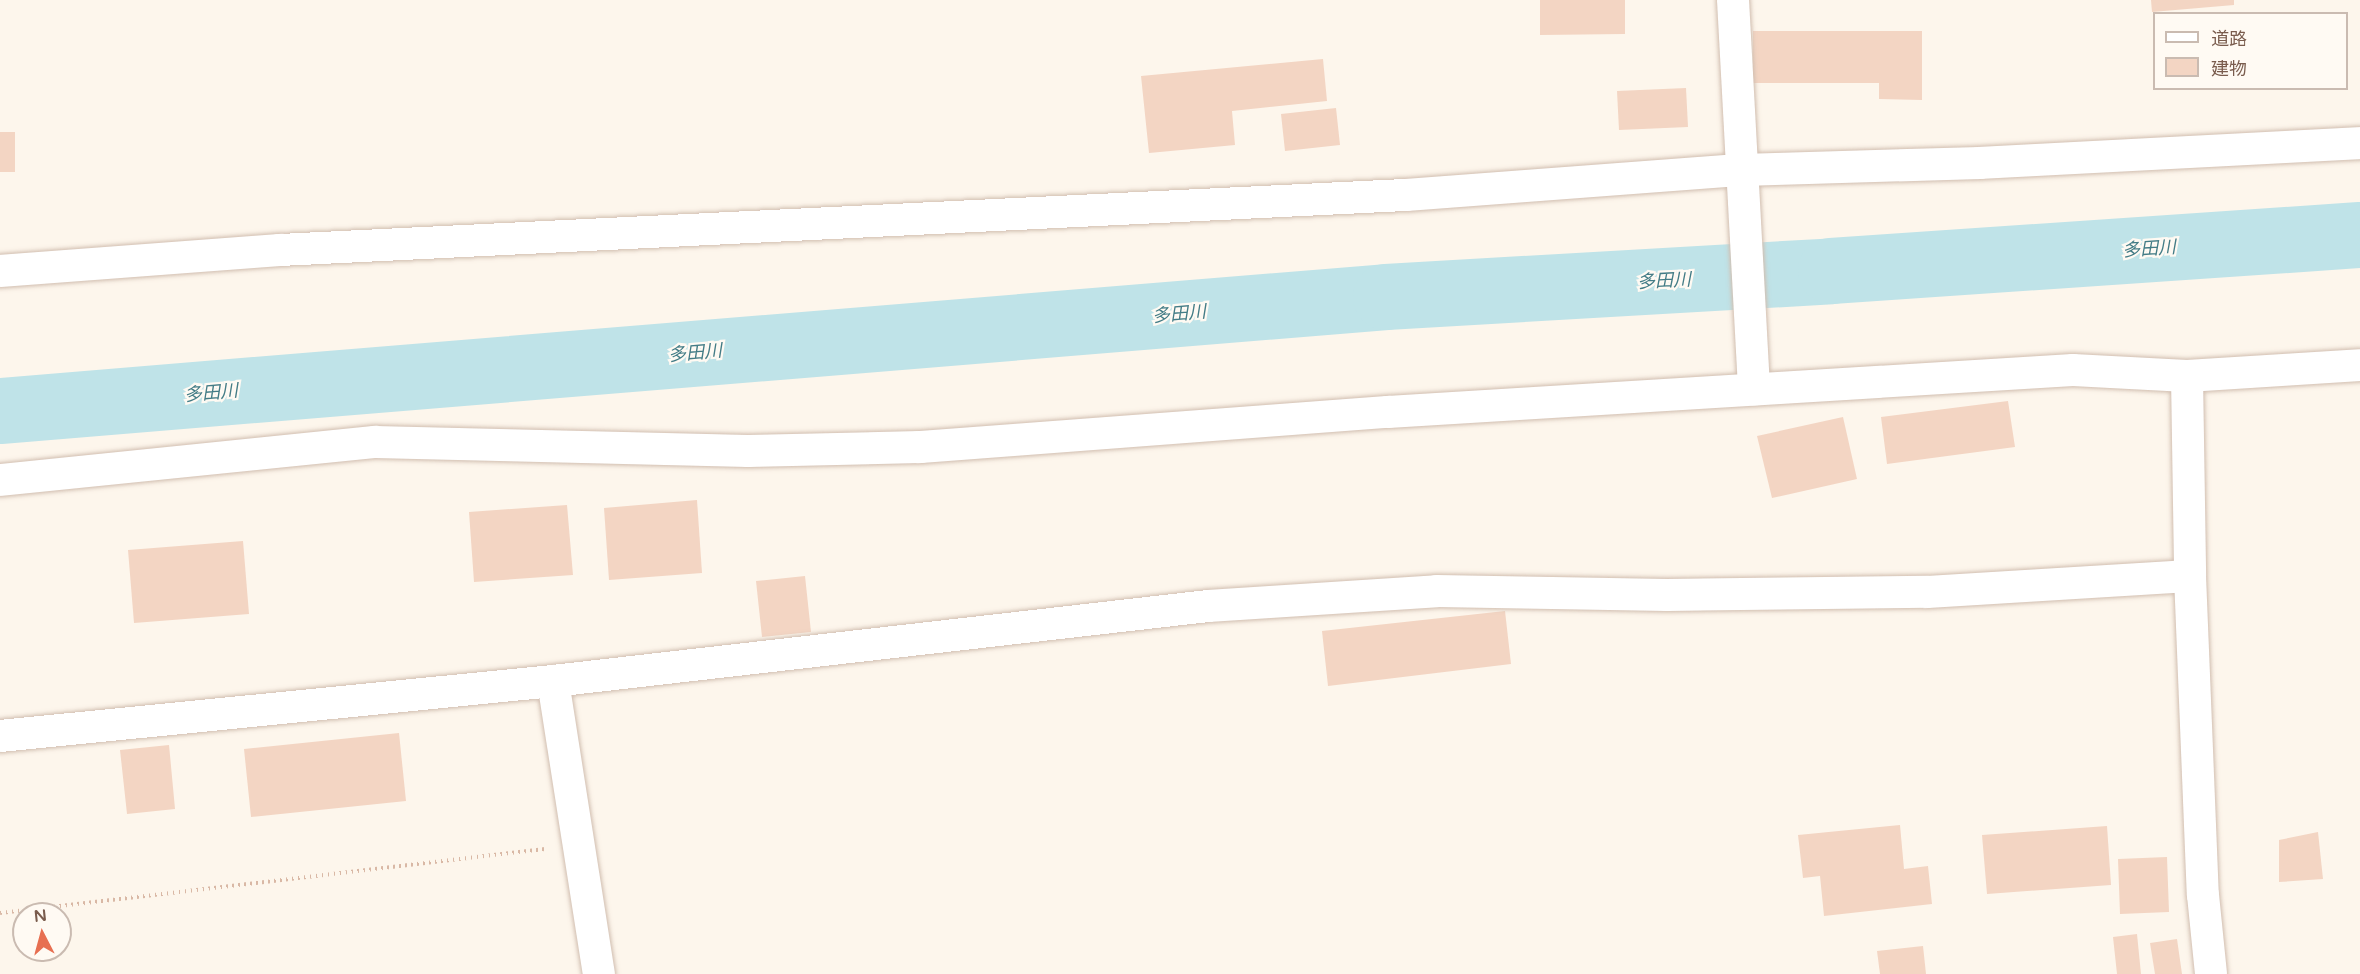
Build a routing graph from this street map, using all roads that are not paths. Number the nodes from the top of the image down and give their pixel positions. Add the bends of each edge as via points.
1 (1733, 0) edge
2 (2360, 143) edge
3 (1742, 177) junction
4 (0, 271) edge
5 (2360, 365) edge
6 (2187, 376) junction
7 (1754, 381) junction
8 (0, 480) edge
9 (2190, 576) junction
10 (553, 681) junction
11 (0, 736) edge
12 (599, 974) edge
13 (2211, 974) edge

1 - 3 street
2 - 3 street
3 - 4 street via 280,250
3 - 7 street
5 - 6 street
6 - 7 street via 2073,370
6 - 9 street
7 - 8 street via 920,447 748,451 375,442
9 - 10 street via 1927,592 1667,595 1437,591 1208,606
9 - 13 street via 2203,895
10 - 11 street
10 - 12 street

